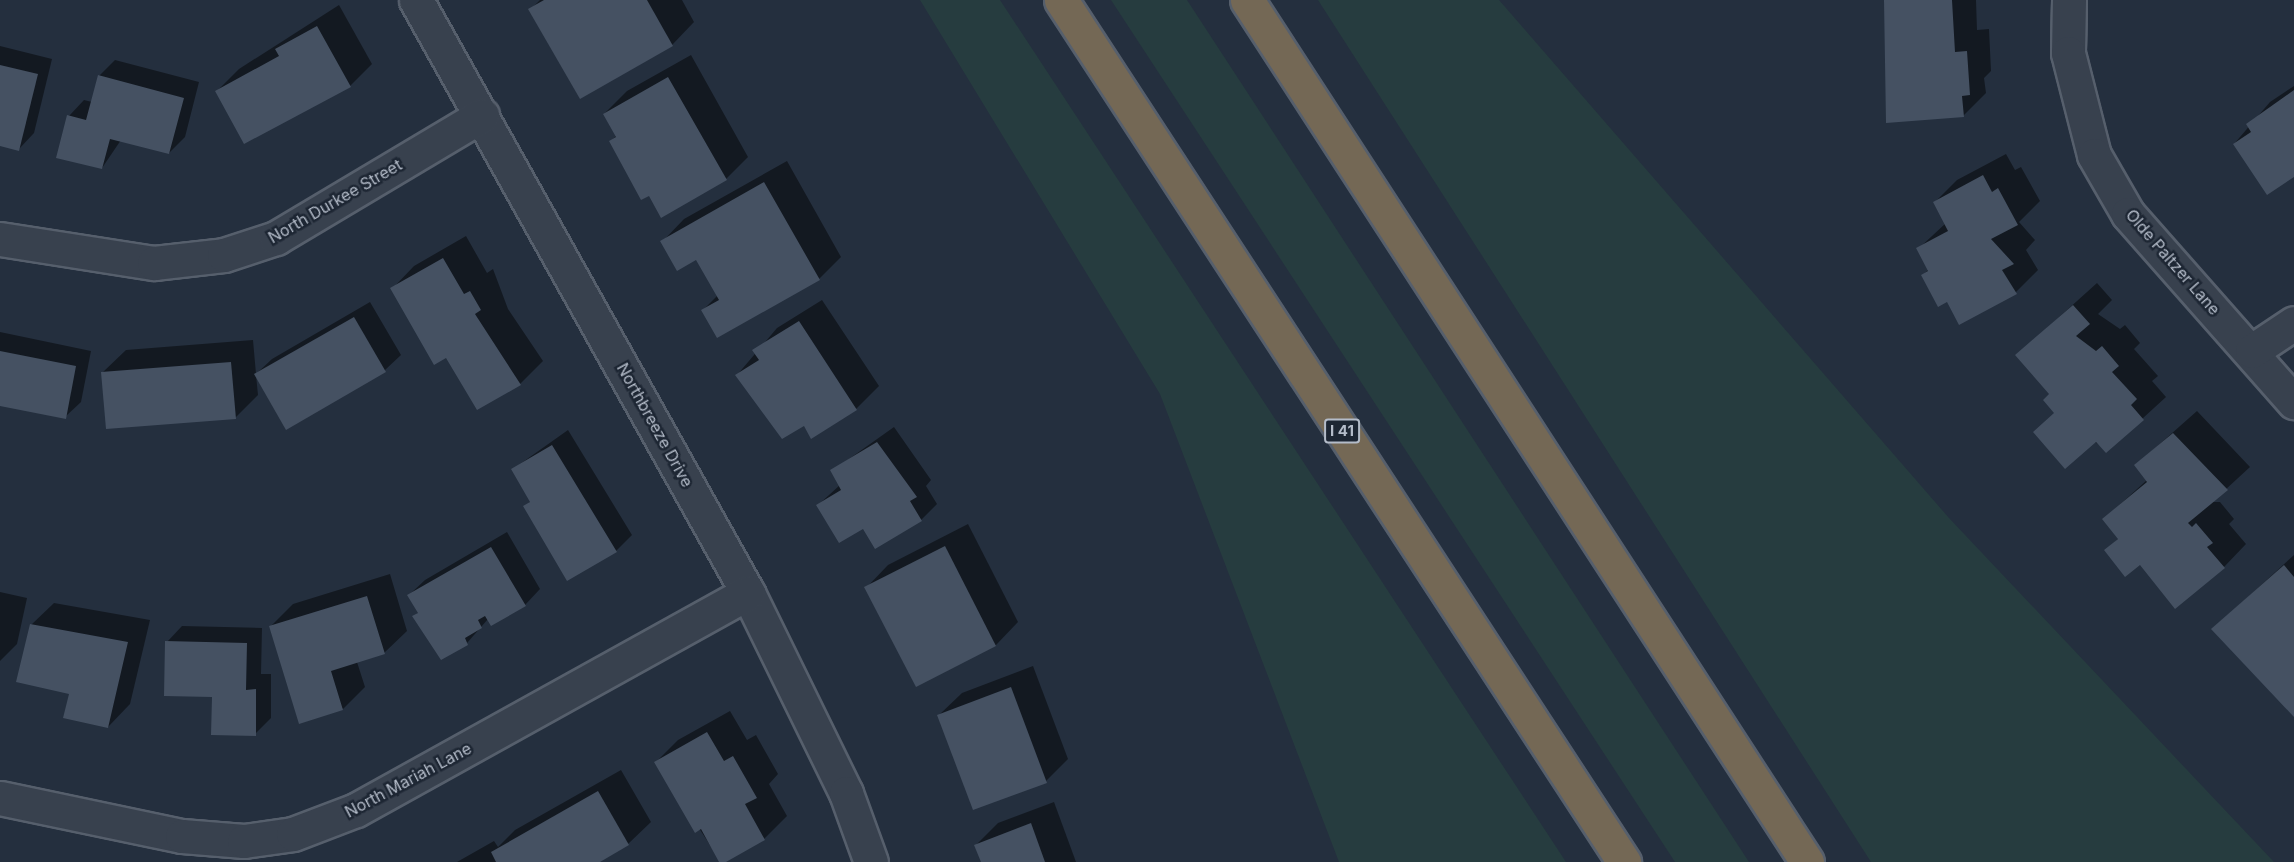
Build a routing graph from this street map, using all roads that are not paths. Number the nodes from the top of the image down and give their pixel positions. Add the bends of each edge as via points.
1 (416, 0) edge
2 (1061, 0) edge
3 (1247, 0) edge
4 (2069, 0) edge
5 (482, 115) junction
6 (0, 239) edge
7 (2294, 323) edge
8 (2252, 351) junction
9 (2294, 402) edge
10 (748, 592) junction
11 (0, 798) edge
12 (871, 862) edge
13 (1624, 862) edge
14 (1807, 862) edge

1 - 5 street, Northbreeze Drive
2 - 13 highway, I 41
3 - 14 highway
4 - 8 street, Olde Paltzer Lane via 2068,53 2094,155 2128,214
5 - 6 street, North Durkee Street via 285,232 224,255 154,263
5 - 10 street, Northbreeze Drive
7 - 8 street
8 - 9 street, Olde Paltzer Lane
10 - 11 street, North Mariah Lane via 356,810 293,834 244,841 182,836
10 - 12 street, Northbreeze Drive via 846,793

